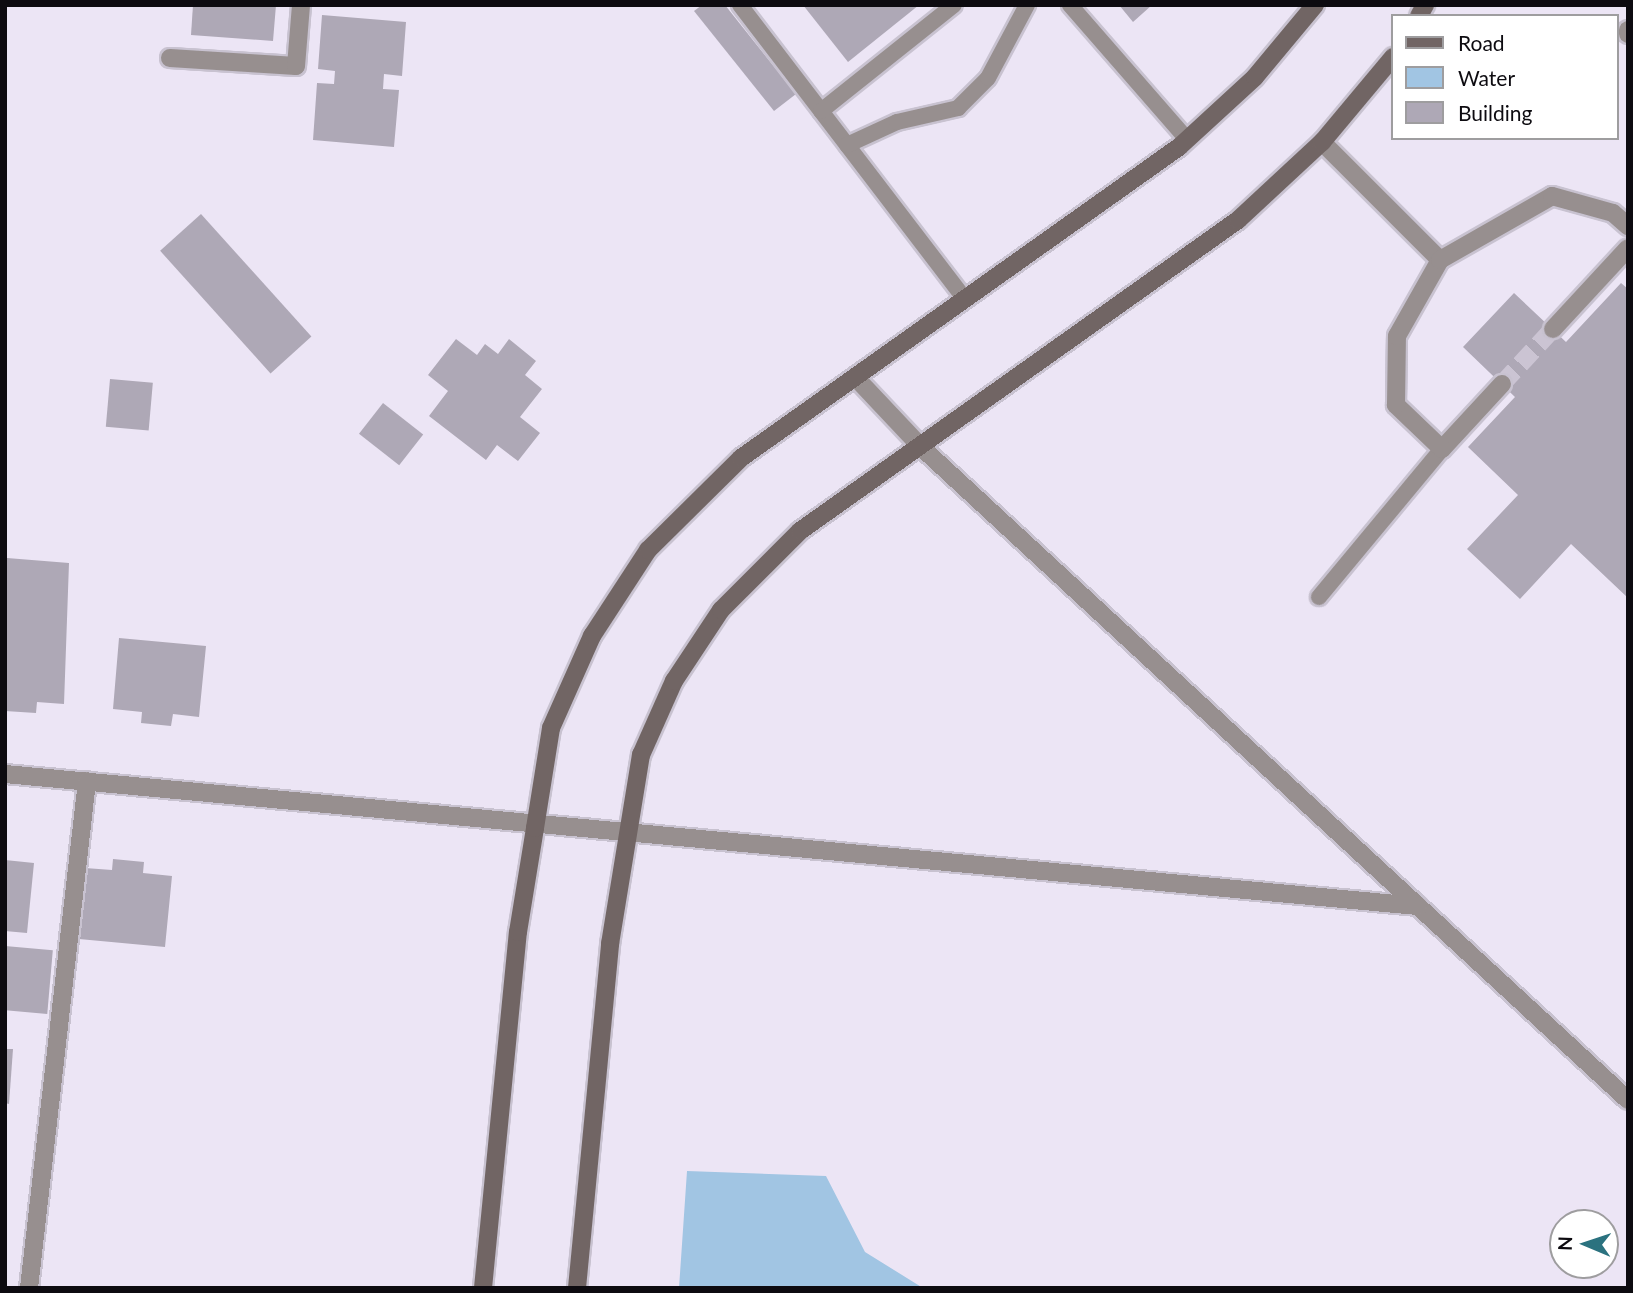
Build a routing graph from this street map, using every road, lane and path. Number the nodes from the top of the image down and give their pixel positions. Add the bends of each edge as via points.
1 (301, 5) edge
2 (740, 5) edge
3 (954, 5) edge
4 (1027, 5) edge
5 (1070, 5) edge
6 (1315, 5) edge
7 (170, 58) dead end
8 (1392, 58) edge
9 (821, 111) junction
10 (1187, 139) junction
11 (1322, 142) junction
12 (847, 145) junction
13 (1628, 226) edge
14 (1628, 248) edge
15 (1440, 260) junction
16 (965, 299) junction
17 (1553, 329) tunnel mouth
18 (856, 378) junction
19 (1502, 384) tunnel mouth
20 (921, 447) junction
21 (1442, 449) junction
22 (1319, 597) dead end
23 (5, 774) edge
24 (88, 781) junction
25 (535, 828) junction
26 (628, 835) junction
27 (1418, 906) junction
28 (1628, 1100) edge
29 (29, 1288) edge
30 (483, 1288) edge
31 (577, 1288) edge

1 - 7 street via 296,66
2 - 9 lane
3 - 9 lane
4 - 12 lane via 988,78 958,108 897,122
5 - 10 lane
6 - 10 street via 1255,77
8 - 11 street
9 - 12 lane
10 - 16 street
11 - 15 street
11 - 20 street via 1238,220
12 - 16 lane
13 - 15 street via 1613,213 1552,196
14 - 17 street
15 - 21 street via 1397,336 1396,405
16 - 18 street
18 - 20 street
18 - 25 street via 741,458 648,550 592,636 551,728
19 - 21 street
20 - 26 street via 800,531 721,610 674,681 641,755
20 - 27 street
21 - 22 lane
23 - 24 street
24 - 25 street
24 - 29 street
25 - 26 street
25 - 30 street via 518,932
26 - 27 street
26 - 31 street via 610,944
27 - 28 street

